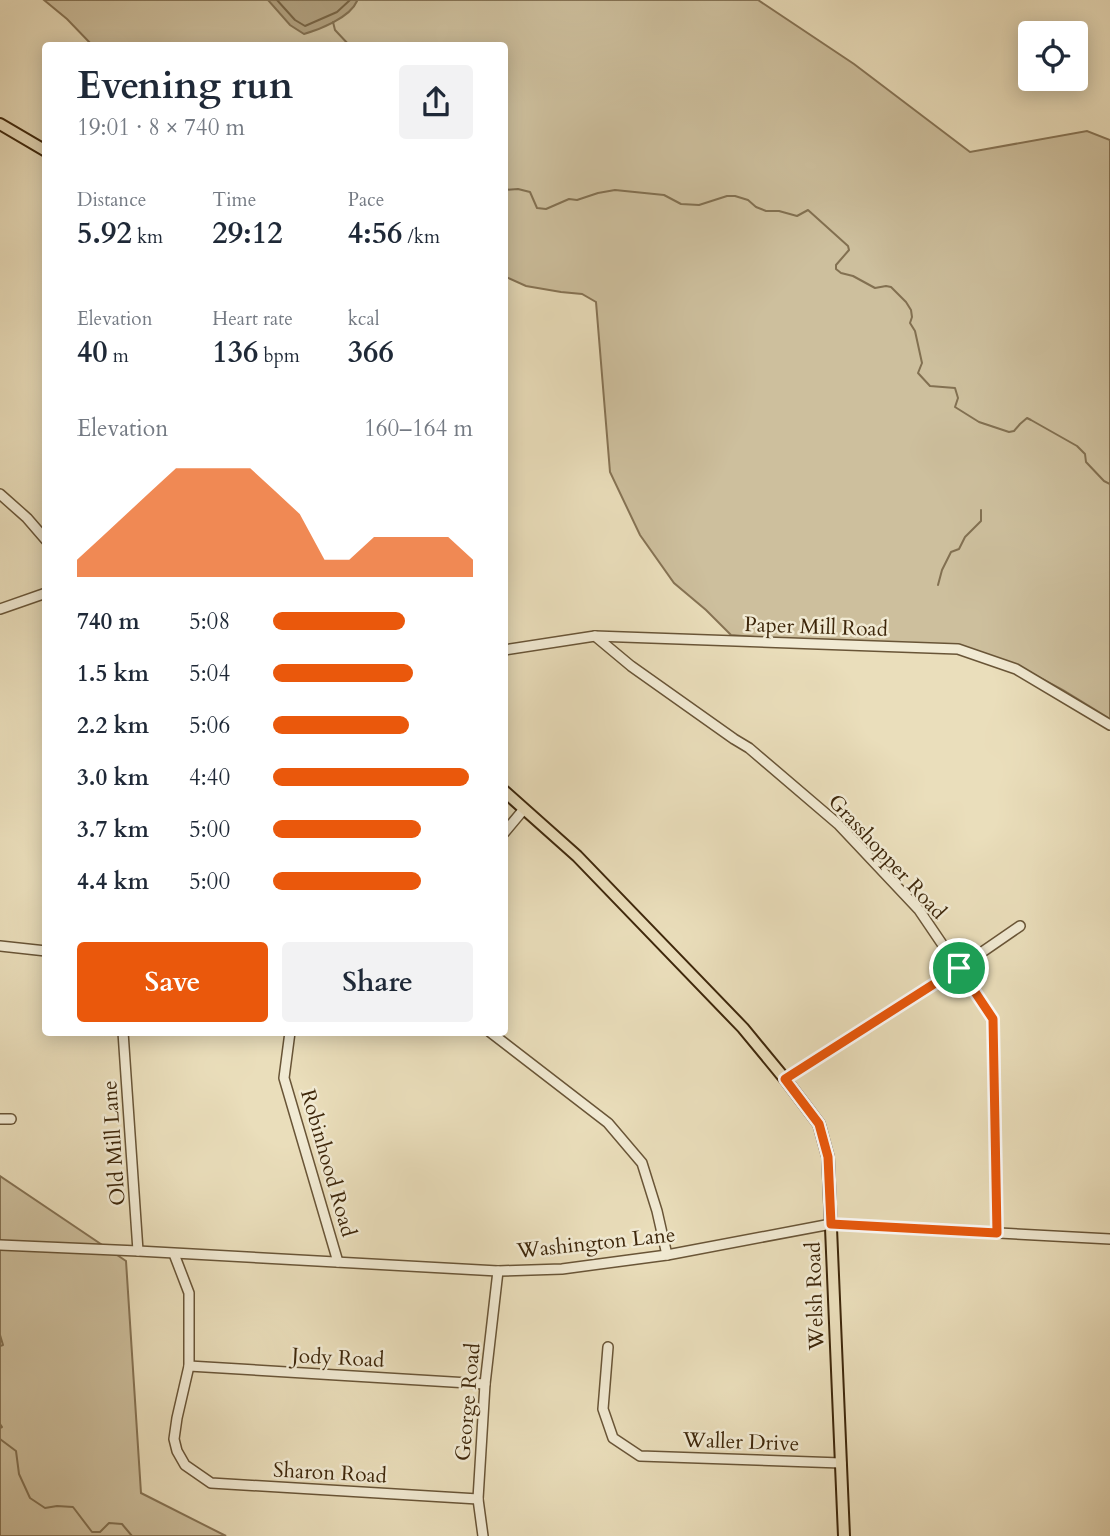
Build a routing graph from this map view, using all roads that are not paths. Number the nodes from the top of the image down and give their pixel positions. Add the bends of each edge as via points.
1 (0, 124) edge
2 (42, 149) edge
3 (0, 494) edge
4 (42, 535) edge
5 (42, 594) edge
6 (0, 608) edge
7 (595, 636) junction
8 (508, 649) edge
9 (1110, 725) edge
10 (508, 795) edge
11 (524, 809) junction
12 (508, 828) edge
13 (1020, 926) dead end
14 (0, 946) edge
15 (42, 951) edge
16 (959, 968) junction
17 (123, 1036) edge
18 (289, 1036) edge
19 (495, 1036) edge
20 (785, 1079) junction
21 (0, 1119) edge
22 (11, 1119) dead end
23 (831, 1224) junction
24 (997, 1233) junction
25 (1110, 1239) edge
26 (0, 1245) edge
27 (138, 1251) junction
28 (174, 1254) junction
29 (667, 1255) junction
30 (338, 1262) junction
31 (498, 1270) junction
32 (608, 1347) dead end
33 (189, 1366) junction
34 (485, 1384) junction
35 (841, 1463) junction
36 (478, 1499) junction
37 (483, 1536) edge
38 (844, 1536) edge

1 - 2 main road
3 - 4 street
5 - 6 street
7 - 8 street, Paper Mill Road
7 - 9 street, Paper Mill Road via 958,649 1016,669
7 - 16 street, Grasshopper Road via 749,748 838,824 919,910
10 - 11 main road, Welsh Road
11 - 12 street
11 - 20 main road, Welsh Road via 578,856 743,1028
13 - 16 street
14 - 15 street
16 - 20 street
16 - 24 street, Grasshopper Road via 993,1019
17 - 27 street, Old Mill Lane
18 - 30 street, Robinhood Road via 284,1078
19 - 29 street via 608,1123 642,1163
20 - 23 main road, Welsh Road via 819,1124 828,1157
21 - 22 street
23 - 24 street, Washington Lane
23 - 29 street, Washington Lane
23 - 35 main road, Welsh Road
24 - 25 street, Washington Lane
26 - 27 street, Washington Lane
27 - 28 street, Washington Lane
28 - 30 street, Washington Lane
28 - 33 street via 189,1293
29 - 31 street, Washington Lane via 562,1269
30 - 31 street, Washington Lane
31 - 34 street, George Road
32 - 35 street, Waller Drive via 603,1409 613,1438 639,1456
33 - 34 street, Jody Road
33 - 36 street, Sharon Road via 174,1439 185,1465 211,1483
34 - 36 street, George Road
35 - 38 main road, Welsh Road
36 - 37 street, George Road

